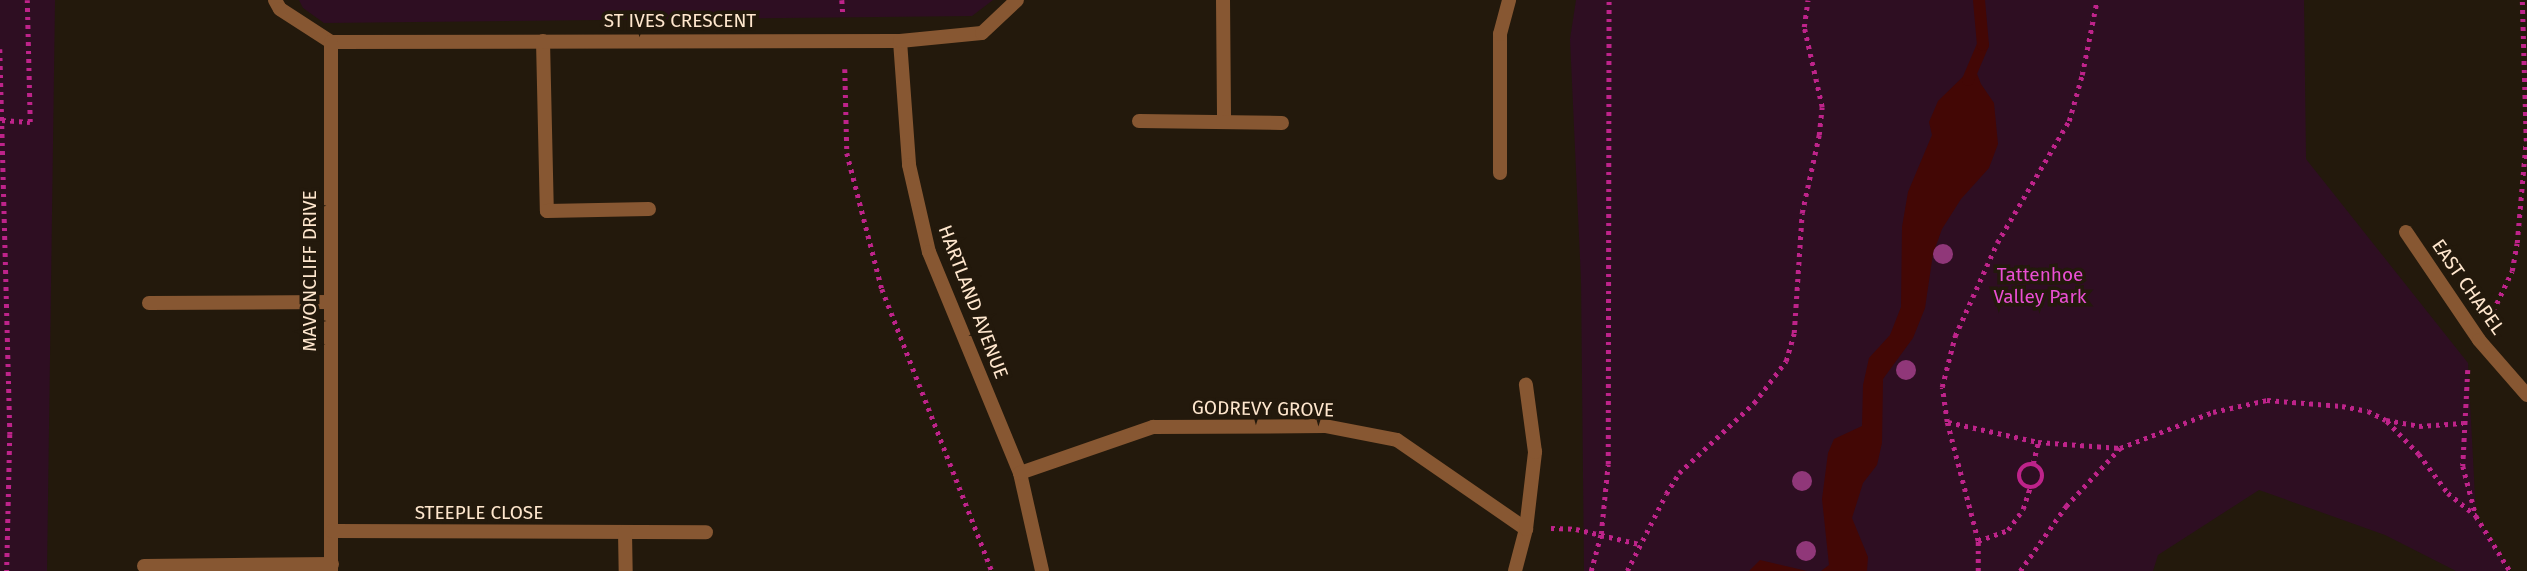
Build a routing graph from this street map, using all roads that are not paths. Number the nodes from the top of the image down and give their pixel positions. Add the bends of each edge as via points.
1 (275, 0) edge
2 (1017, 0) edge
3 (1223, 0) edge
4 (1509, 0) edge
5 (543, 41) junction
6 (900, 41) junction
7 (331, 42) junction
8 (1139, 121) dead end
9 (1224, 122) junction
10 (1282, 123) dead end
11 (1500, 173) dead end
12 (649, 209) dead end
13 (2406, 232) dead end
14 (329, 302) junction
15 (149, 303) dead end
16 (1526, 386) dead end
17 (2527, 395) edge
18 (1020, 474) junction
19 (1526, 529) junction
20 (332, 531) junction
21 (625, 532) junction
22 (706, 532) dead end
23 (144, 566) dead end
24 (331, 568) edge
25 (626, 571) edge
26 (1042, 571) edge
27 (1515, 571) edge

1 - 7 street via 280,9
2 - 6 street, ST IVES CRESCENT via 982,33
3 - 9 street
4 - 11 street via 1500,34
5 - 6 street, ST IVES CRESCENT
5 - 7 street, ST IVES CRESCENT
5 - 12 street via 547,211
6 - 18 street, HARTLAND AVENUE via 909,165 929,251
7 - 14 street, MAVONCLIFF DRIVE
8 - 9 street
9 - 10 street
13 - 17 street, EAST CHAPEL via 2479,340
14 - 15 street
14 - 20 street, MAVONCLIFF DRIVE
16 - 19 street via 1535,452
18 - 19 street, GODREVY GROVE via 1153,427 1325,426 1397,440
18 - 26 street, HARTLAND AVENUE
19 - 27 street
20 - 21 street, STEEPLE CLOSE
20 - 24 street, MAVONCLIFF DRIVE
21 - 22 street, STEEPLE CLOSE
21 - 25 street
23 - 24 street

